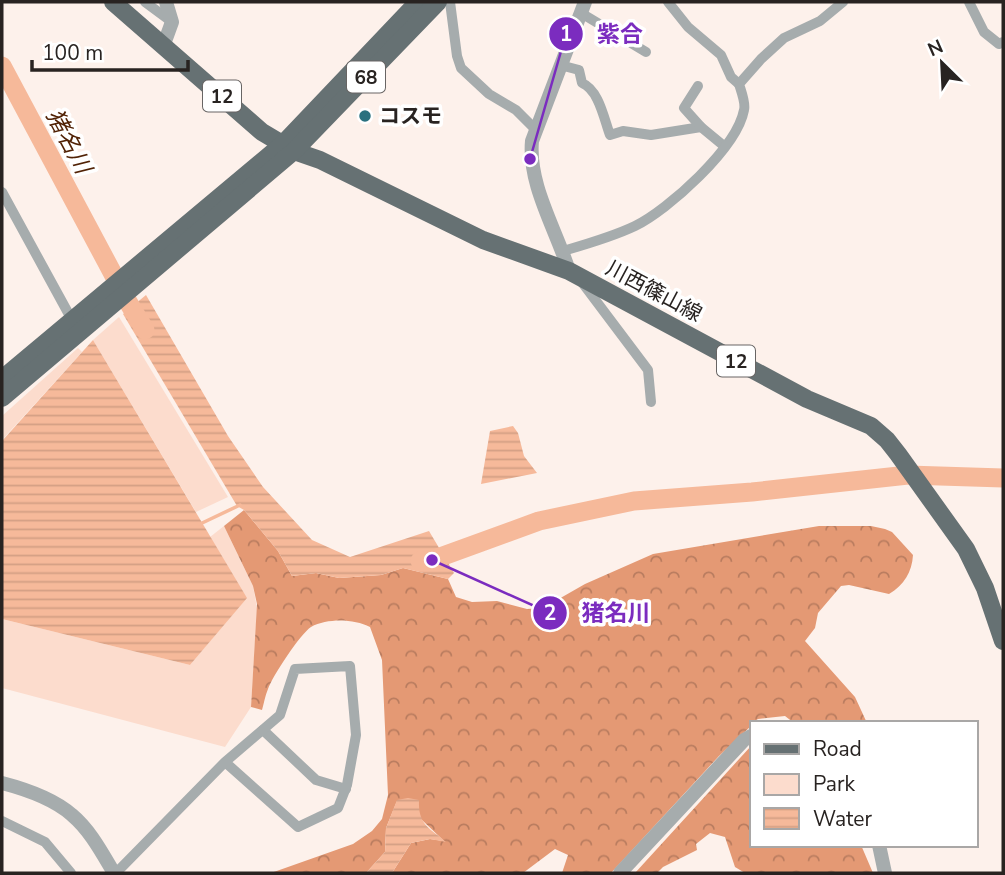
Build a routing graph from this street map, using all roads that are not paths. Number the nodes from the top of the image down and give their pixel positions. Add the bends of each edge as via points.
1 (113, 2) edge
2 (145, 2) edge
3 (166, 2) edge
4 (418, 2) edge
5 (438, 2) edge
6 (450, 2) edge
7 (668, 2) edge
8 (843, 2) edge
9 (969, 2) edge
10 (583, 8) edge
11 (172, 22) junction
12 (1003, 42) edge
13 (164, 44) junction
14 (646, 52) dead end
15 (560, 65) junction
16 (739, 84) junction
17 (698, 86) dead end
18 (701, 127) junction
19 (536, 130) junction
20 (724, 146) junction
21 (288, 148) junction
22 (2, 192) edge
23 (563, 251) junction
24 (573, 273) junction
25 (102, 305) junction
26 (72, 320) junction
27 (2, 379) edge
28 (2, 398) edge
29 (651, 402) dead end
30 (1003, 641) edge
31 (263, 730) junction
32 (750, 737) edge
33 (225, 762) junction
34 (2, 783) edge
35 (346, 789) junction
36 (2, 821) edge
37 (879, 847) edge
38 (71, 873) edge
39 (115, 873) edge
40 (620, 873) edge
41 (885, 873) edge

1 - 13 main road, 川西篠山線 / 12
2 - 11 street
3 - 11 street
4 - 21 main road, 68
5 - 21 main road, 68
6 - 19 street via 461,68
7 - 16 street via 688,27 721,55
8 - 16 street via 820,21 784,38
9 - 12 street via 984,33 999,44
10 - 14 street
10 - 15 street
11 - 13 street
13 - 21 main road, 川西篠山線 / 12 via 262,131
15 - 18 street via 579,70 582,83 597,99 610,135 623,131 650,135
15 - 19 street
16 - 20 street via 745,109
17 - 18 street via 684,108
18 - 20 street
19 - 23 street via 530,159
20 - 23 street via 674,200 638,225
21 - 24 main road, 川西篠山線 / 12 via 483,240
21 - 25 main road
22 - 26 street
23 - 24 street
24 - 29 street via 648,370
24 - 30 main road, 川西篠山線 / 12 via 807,399 870,426 898,454 966,549
25 - 26 main road
25 - 28 main road
26 - 27 main road
31 - 33 street
31 - 35 street via 316,780
31 - 35 street via 280,715 295,669 349,667 356,736
32 - 40 street
33 - 35 street via 298,827 338,808
33 - 39 street
34 - 39 street via 24,788 72,814
36 - 38 street via 45,842
37 - 41 street

